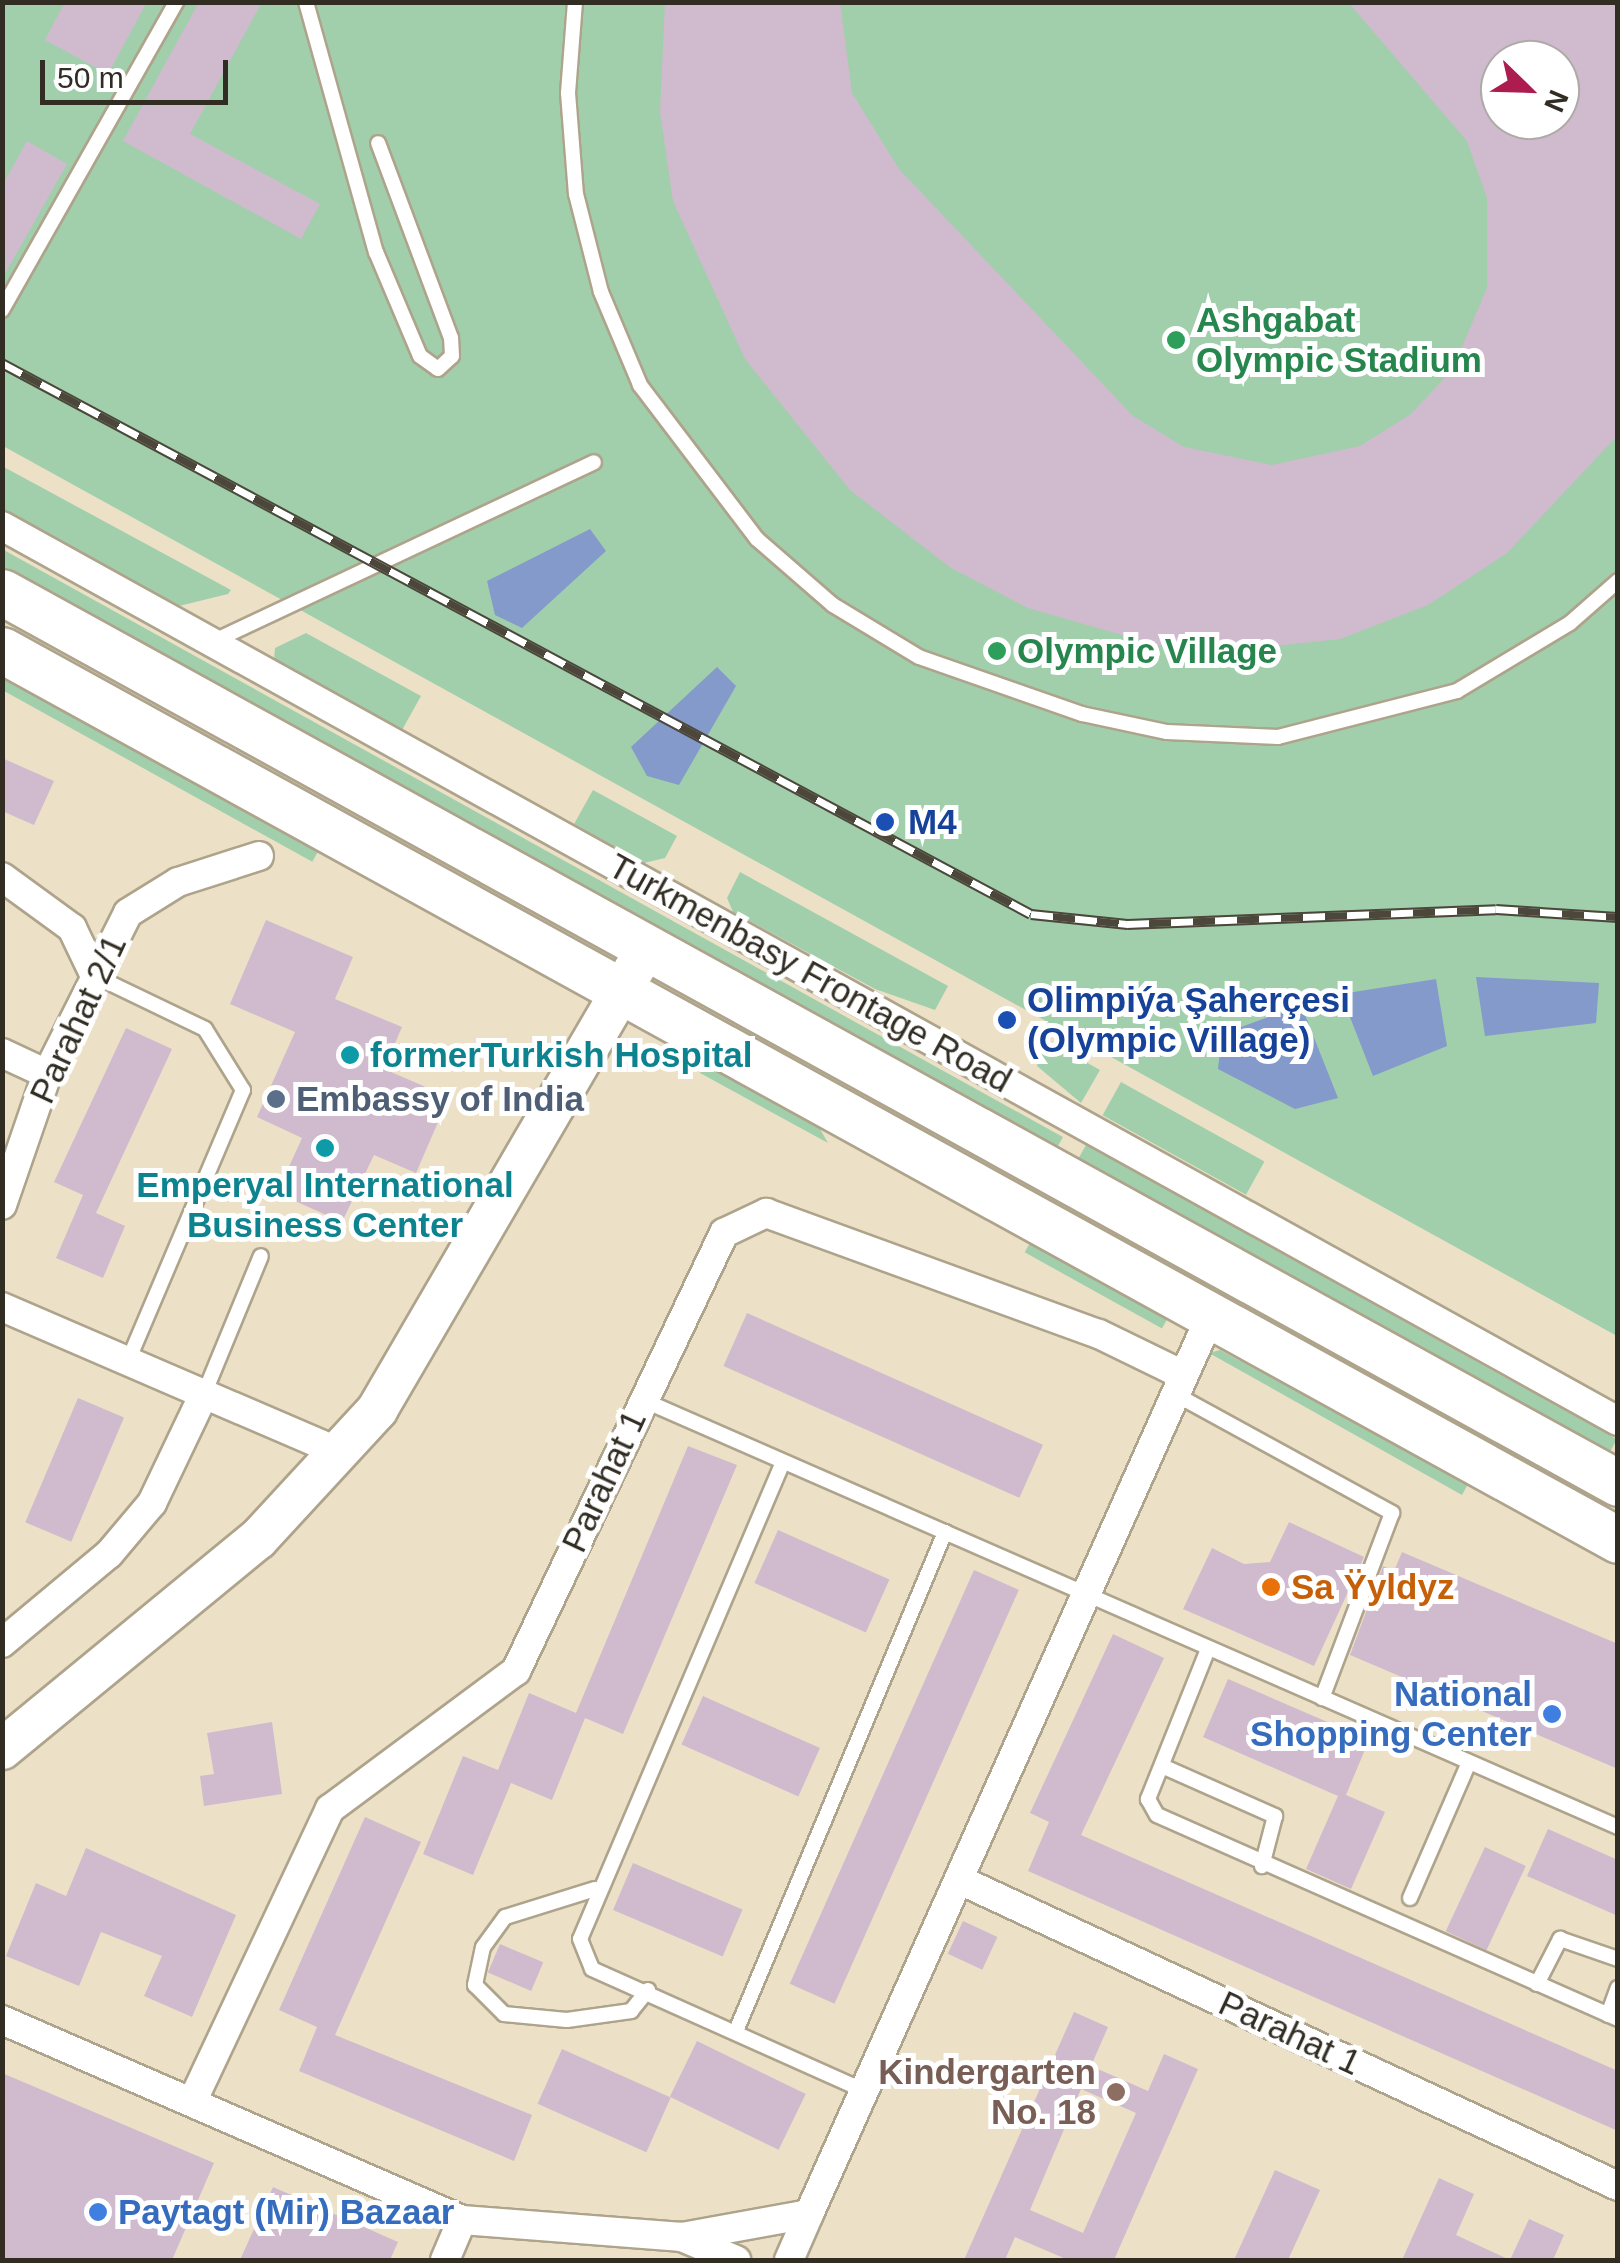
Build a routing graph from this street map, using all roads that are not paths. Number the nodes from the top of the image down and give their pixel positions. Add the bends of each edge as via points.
1 (176, 2) edge
2 (306, 2) edge
3 (575, 2) edge
4 (378, 143) dead end
5 (2, 310) edge
6 (594, 462) dead end
7 (2, 526) edge
8 (1618, 581) edge
9 (2, 592) edge
10 (212, 642) junction
11 (2, 650) edge
12 (258, 856) dead end
13 (2, 876) edge
14 (647, 947) junction
15 (95, 976) junction
16 (621, 990) junction
17 (2, 1054) edge
18 (47, 1074) junction
19 (2, 1205) edge
20 (261, 1256) dead end
21 (2, 1307) edge
22 (1210, 1316) junction
23 (128, 1362) junction
24 (1174, 1382) junction
25 (204, 1394) junction
26 (642, 1400) junction
27 (1618, 1421) edge
28 (342, 1453) junction
29 (783, 1462) junction
30 (1618, 1483) edge
31 (945, 1532) junction
32 (1618, 1540) edge
33 (1091, 1598) junction
34 (2, 1643) edge
35 (1208, 1649) junction
36 (1322, 1698) junction
37 (2, 1749) edge
38 (1469, 1762) junction
39 (1162, 1766) junction
40 (1618, 1827) edge
41 (1262, 1866) junction
42 (962, 1881) junction
43 (596, 1889) junction
44 (1410, 1898) dead end
45 (1618, 1958) edge
46 (1537, 1984) junction
47 (1618, 1988) edge
48 (648, 1990) junction
49 (1613, 2017) edge
50 (2, 2020) edge
51 (736, 2031) junction
52 (865, 2091) junction
53 (192, 2102) junction
54 (1618, 2186) edge
55 (809, 2214) junction
56 (462, 2220) junction
57 (682, 2237) junction
58 (445, 2260) edge
59 (736, 2260) edge
60 (789, 2260) edge

1 - 5 lane
2 - 4 lane via 376,252 420,356 438,368 452,356 451,338
3 - 8 lane via 568,93 576,194 600,292 640,385 757,539 833,605 919,658 1013,696 1133,725 1278,737 1457,691 1543,641
6 - 10 lane
7 - 10 street, Turkmenbasy Frontage Road
9 - 14 main road
10 - 27 street, Turkmenbasy Frontage Road
11 - 16 main road
12 - 15 street, Parahat 2/1 via 178,882 128,913
13 - 15 street via 62,917
14 - 16 street
14 - 30 main road
15 - 18 street, Parahat 2/1
15 - 23 lane via 205,1029 243,1090
16 - 22 main road
16 - 28 street via 403,1374
17 - 18 street
18 - 19 street, Parahat 2/1
20 - 25 lane
21 - 23 street
22 - 24 street
22 - 32 main road
23 - 25 street
24 - 26 street, Parahat 1 via 1099,1334 766,1213 724,1233
24 - 33 street
24 - 36 lane via 1392,1512
25 - 28 street
25 - 34 street via 152,1503 109,1554
26 - 29 lane
26 - 53 street, Parahat 1 via 516,1672 330,1808
28 - 37 street via 258,1540
29 - 31 lane
29 - 43 lane
31 - 33 lane
31 - 51 lane
33 - 35 lane
33 - 42 street
35 - 36 lane
35 - 39 lane
36 - 38 lane
38 - 40 lane
38 - 44 lane
39 - 41 lane via 1148,1799 1157,1814
39 - 41 lane via 1275,1816
41 - 46 lane
42 - 52 street
42 - 54 street, Parahat 1
43 - 48 lane via 584,1956 592,1969
43 - 48 lane via 504,1917 483,1947 474,1986 504,2014 568,2020 631,2011
45 - 46 lane via 1560,1938
46 - 49 lane
47 - 49 lane
48 - 51 lane
50 - 53 street
51 - 52 lane
52 - 55 street
53 - 56 street
55 - 57 street
55 - 60 street
56 - 57 street
56 - 58 street
57 - 59 street

